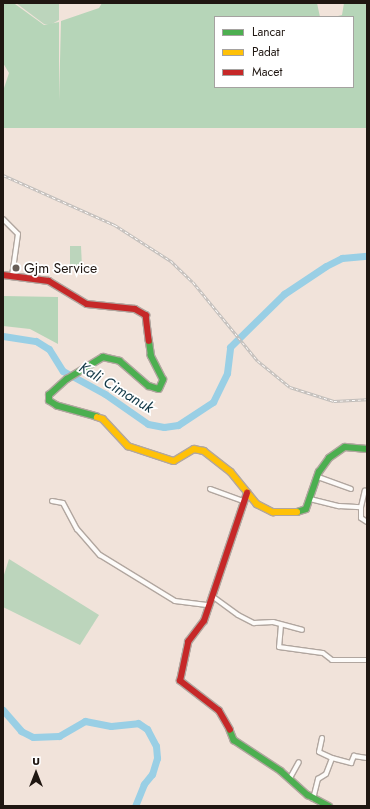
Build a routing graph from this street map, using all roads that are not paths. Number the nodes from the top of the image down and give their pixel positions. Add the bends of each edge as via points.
1 (3, 219) edge
2 (3, 275) edge
3 (12, 276) junction
4 (367, 449) edge
5 (318, 477) junction
6 (210, 489) dead end
7 (351, 489) dead end
8 (365, 490) dead end
9 (247, 493) junction
10 (310, 499) junction
11 (52, 501) dead end
12 (245, 502) junction
13 (361, 507) junction
14 (367, 522) edge
15 (76, 535) dead end
16 (83, 537) junction
17 (212, 596) junction
18 (207, 605) junction
19 (281, 625) junction
20 (302, 630) dead end
21 (367, 660) edge
22 (322, 738) dead end
23 (332, 758) junction
24 (367, 758) edge
25 (299, 762) dead end
26 (290, 778) junction
27 (313, 799) junction
28 (329, 806) edge

1 - 3 street via 18,234
2 - 3 main road
3 - 9 main road via 49,281 90,305 143,312 148,323 151,356 163,383 155,389 113,358 103,357 88,364 50,392 48,398 52,403 103,419 124,444 162,458 174,460 194,449 204,451 231,472
4 - 5 main road via 341,449 325,462
5 - 7 street
5 - 10 main road
6 - 12 street
8 - 13 street
9 - 10 main road via 257,504 284,514 303,512
9 - 12 main road
10 - 13 street via 338,506
11 - 16 street via 63,503
12 - 17 main road
13 - 14 street via 361,518
15 - 16 street
16 - 18 street via 100,555 175,601
17 - 18 main road
17 - 19 street via 250,621
18 - 26 main road via 204,621 188,642 180,681 219,711 227,722 234,740
19 - 20 street
19 - 21 street via 279,647 323,653 334,660
22 - 23 street via 319,752
23 - 24 street via 351,763 354,756
23 - 27 street via 326,774 318,779
25 - 26 street
26 - 27 main road
27 - 28 main road

